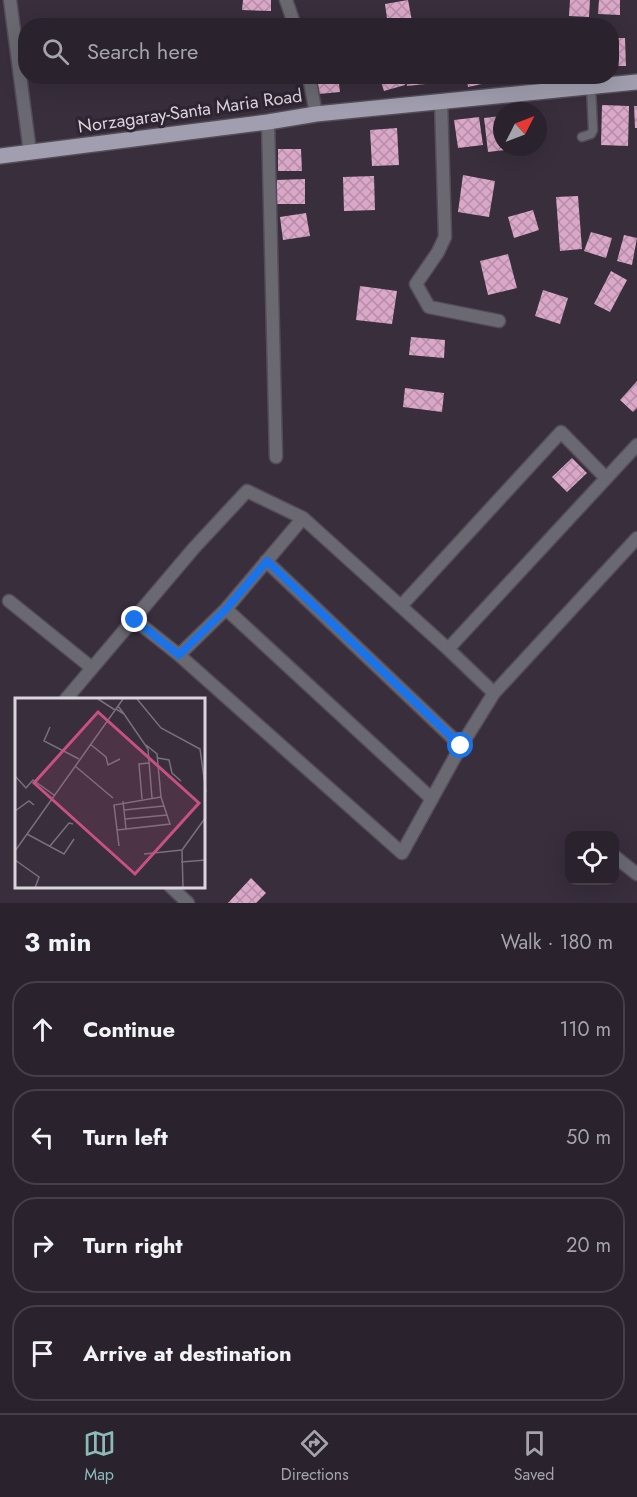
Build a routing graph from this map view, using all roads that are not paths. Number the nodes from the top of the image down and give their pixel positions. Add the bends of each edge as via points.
1 (10, 0) edge
2 (286, 0) edge
3 (292, 18) edge
4 (18, 61) edge
5 (637, 82) edge
6 (21, 84) edge
7 (310, 84) edge
8 (619, 84) edge
9 (619, 84) edge
10 (591, 87) junction
11 (441, 101) junction
12 (315, 114) junction
13 (268, 122) junction
14 (582, 136) dead end
15 (30, 152) junction
16 (0, 156) edge
17 (499, 321) dead end
18 (637, 445) edge
19 (276, 457) dead end
20 (606, 478) junction
21 (303, 518) junction
22 (637, 538) edge
23 (267, 561) junction
24 (9, 601) dead end
25 (401, 606) junction
26 (226, 609) junction
27 (135, 620) junction
28 (448, 649) junction
29 (179, 655) junction
30 (92, 668) junction
31 (494, 693) junction
32 (67, 698) edge
33 (461, 746) junction
34 (432, 799) junction
35 (619, 859) edge
36 (637, 874) edge
37 (172, 888) edge
38 (188, 903) edge

1 - 4 street
2 - 3 street
5 - 8 main road, Norzagaray-Santa Maria Road
6 - 15 street
7 - 12 street
9 - 10 main road, Norzagaray-Santa Maria Road
10 - 11 main road, Norzagaray-Santa Maria Road
10 - 14 lane via 593,130
11 - 12 main road, Norzagaray-Santa Maria Road
11 - 17 street via 445,237 416,284 429,307
12 - 13 main road, Norzagaray-Santa Maria Road
13 - 15 main road, Norzagaray-Santa Maria Road
13 - 19 street
15 - 16 main road, Norzagaray-Santa Maria Road
18 - 20 street
20 - 25 street via 561,432
20 - 28 street
21 - 23 street
21 - 25 street
21 - 27 street via 247,491
22 - 31 street
23 - 26 street
23 - 33 street
24 - 30 street
25 - 28 street
26 - 29 street
26 - 34 street
27 - 29 street
27 - 30 street
28 - 31 street
29 - 34 street via 402,853
30 - 32 street
31 - 33 street
33 - 34 street
35 - 36 street
37 - 38 street

